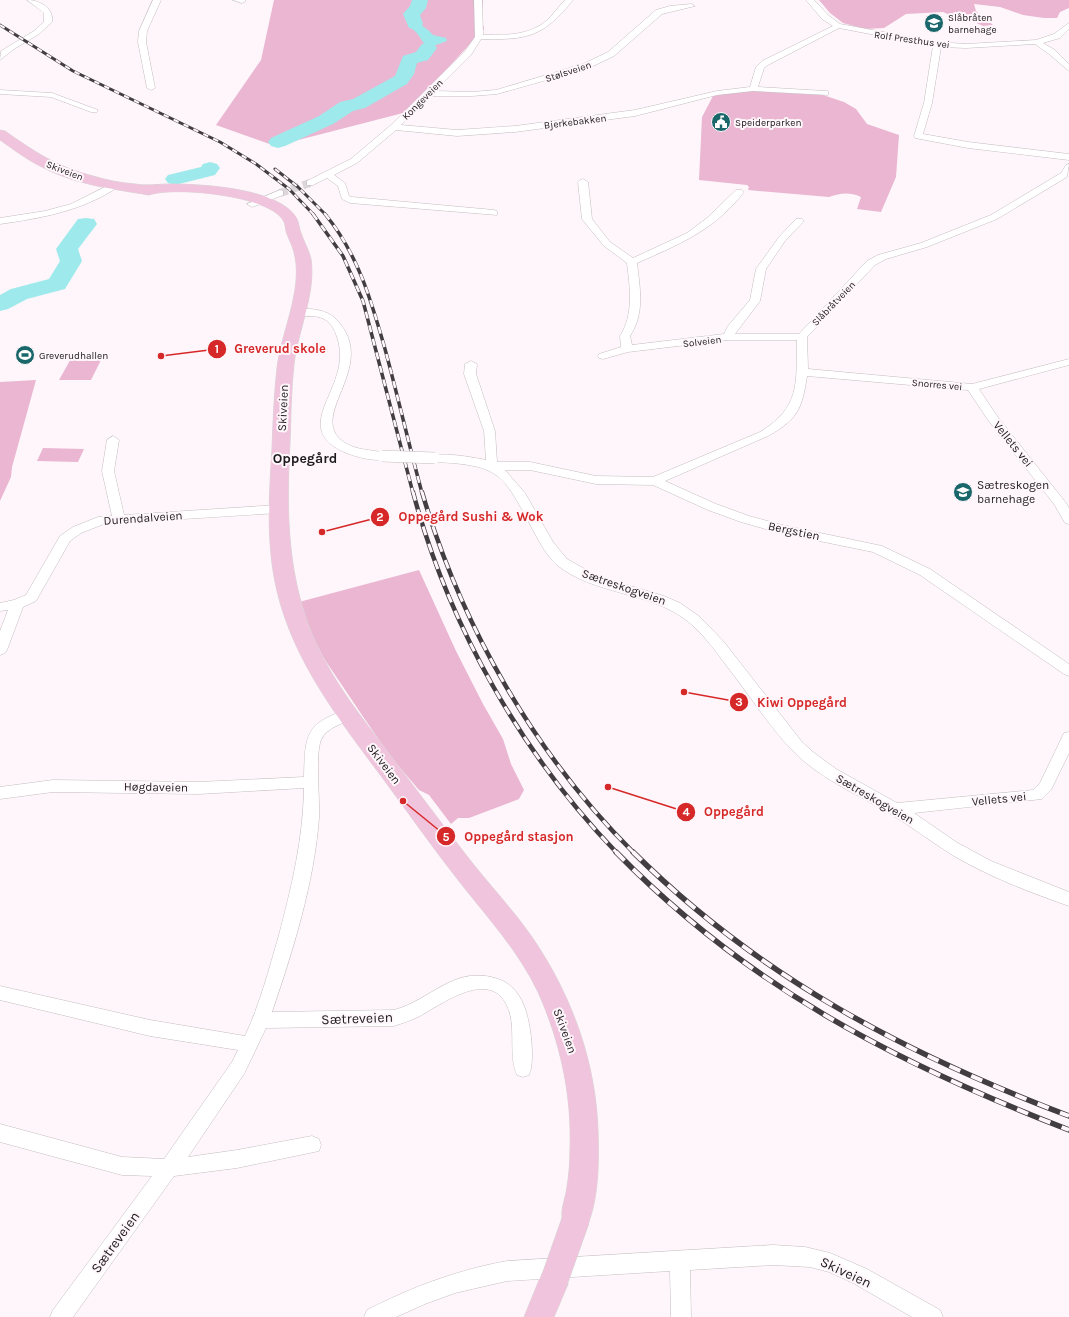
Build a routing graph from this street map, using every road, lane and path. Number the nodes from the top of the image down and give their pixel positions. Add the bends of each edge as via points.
1 (31, 0) edge
2 (157, 0) edge
3 (478, 0) edge
4 (569, 0) edge
5 (810, 0) edge
6 (691, 6) dead end
7 (1069, 25) edge
8 (838, 26) junction
9 (479, 37) junction
10 (1037, 42) junction
11 (937, 44) junction
12 (0, 58) edge
13 (1069, 69) edge
14 (151, 88) dead end
15 (753, 89) junction
16 (0, 92) edge
17 (825, 93) dead end
18 (428, 94) junction
19 (94, 110) dead end
20 (394, 127) junction
21 (0, 134) edge
22 (1069, 157) edge
23 (1067, 174) edge
24 (328, 175) junction
25 (583, 182) dead end
26 (310, 183) tunnel mouth
27 (115, 185) junction
28 (739, 192) dead end
29 (280, 193) tunnel mouth
30 (258, 202) junction
31 (494, 213) dead end
32 (0, 221) edge
33 (799, 221) dead end
34 (632, 262) junction
35 (295, 316) junction
36 (802, 337) junction
37 (728, 338) junction
38 (627, 349) junction
39 (603, 356) dead end
40 (1069, 362) edge
41 (471, 364) dead end
42 (802, 372) junction
43 (972, 387) junction
44 (113, 440) dead end
45 (491, 466) junction
46 (655, 481) junction
47 (278, 509) junction
48 (119, 518) junction
49 (1069, 520) edge
50 (17, 604) junction
51 (0, 607) edge
52 (0, 650) edge
53 (1069, 671) edge
54 (348, 715) junction
55 (1069, 736) edge
56 (311, 782) junction
57 (0, 794) edge
58 (895, 809) junction
59 (1069, 899) edge
60 (0, 993) edge
61 (260, 1020) junction
62 (249, 1044) junction
63 (523, 1069) dead end
64 (0, 1133) edge
65 (312, 1145) dead end
66 (169, 1168) junction
67 (680, 1261) junction
68 (60, 1317) edge
69 (374, 1317) edge
70 (539, 1317) edge
71 (681, 1317) edge
72 (933, 1317) edge

1 - 12 street via 45,10 49,19 43,28 11,47
2 - 14 street via 143,31 142,42
3 - 9 street
4 - 9 street via 549,23 538,31
5 - 8 street, Rolf Presthus vei via 825,17
6 - 18 street, Stølsveien via 659,12 611,54 586,66 497,92
7 - 10 street, Rolf Presthus vei via 1057,36
8 - 11 street, Rolf Presthus vei
8 - 15 street via 765,63 760,67
9 - 18 street, Kongeveien via 468,54
10 - 11 street, Rolf Presthus vei via 966,46
10 - 13 street via 1052,52
11 - 22 street via 928,103 918,136 968,145
15 - 17 street, Bjerkebakken
15 - 20 street, Bjerkebakken via 717,92 635,113 493,131 457,133
16 - 19 street via 52,95
18 - 20 street, Kongeveien
20 - 24 street, Kongeveien via 354,161
21 - 27 main road, Skiveien via 51,167
23 - 36 street, Slåbråtveien via 994,217 924,245 882,256 871,263 842,292
24 - 26 street, Kongeveien
24 - 31 street via 342,184 345,197 350,200
25 - 34 street via 587,219 607,244
27 - 30 main road, Skiveien
27 - 32 street via 98,197 76,206 45,215
28 - 34 street via 691,235
29 - 30 street
30 - 35 main road, Skiveien via 284,213 291,222 292,230 301,246 304,276
33 - 37 street via 782,239 761,269 755,301 732,328
34 - 38 street via 635,306 632,325 625,336
35 - 45 street, Sætreskogveien, bridge via 329,318 339,328 345,359 341,379 326,421 328,431 336,442 362,455 461,460
35 - 47 main road, Skiveien via 285,373
36 - 37 street, Solveien
36 - 42 street, Slåbråtveien
37 - 38 street, Solveien
38 - 39 street, Solveien
40 - 43 street, Snorres vei
41 - 45 street via 470,374 491,437 494,453
42 - 43 street, Snorres vei
42 - 46 street, Slåbråtveien via 797,402 779,425 764,434
43 - 49 street, Vellets vei via 992,418 1060,503
44 - 48 street via 108,474
45 - 46 street, Bergstien via 530,466 596,480
45 - 58 street, Sætreskogveien via 503,472 510,481 544,539 560,560 589,577 661,599 689,615 713,638 775,720 809,758
46 - 53 street, Bergstien via 745,519 780,529 861,545 896,556 925,572
47 - 48 street, Durendalveien
47 - 54 main road, Skiveien via 281,561 293,613 315,663
48 - 50 street, Durendalveien via 90,524 66,539 31,598
50 - 51 street, Durendalveien
50 - 52 street
54 - 56 street, Sætreveien via 322,727 314,736
54 - 70 main road, Skiveien, bridge via 527,951 551,994 573,1054 583,1096 586,1127 582,1192 576,1218
55 - 58 street, Vellets vei via 1046,786 1037,795
56 - 57 street, Høgdaveien via 199,788 53,786
56 - 61 street, Sætreveien via 311,818 303,874 280,963
58 - 59 street, Sætreskogveien via 959,851 998,872
60 - 62 street via 150,1028
61 - 62 street, Sætreveien
61 - 63 street, Sætreveien via 395,1018 453,988 486,981 502,988 514,1003 521,1030
62 - 66 street, Sætreveien via 238,1068
64 - 66 street via 122,1166
65 - 66 street
66 - 68 street, Sætreveien
67 - 69 street, Skiveien via 538,1268 475,1276 423,1293
67 - 71 street
67 - 72 street, Skiveien via 773,1255 815,1258 850,1272

